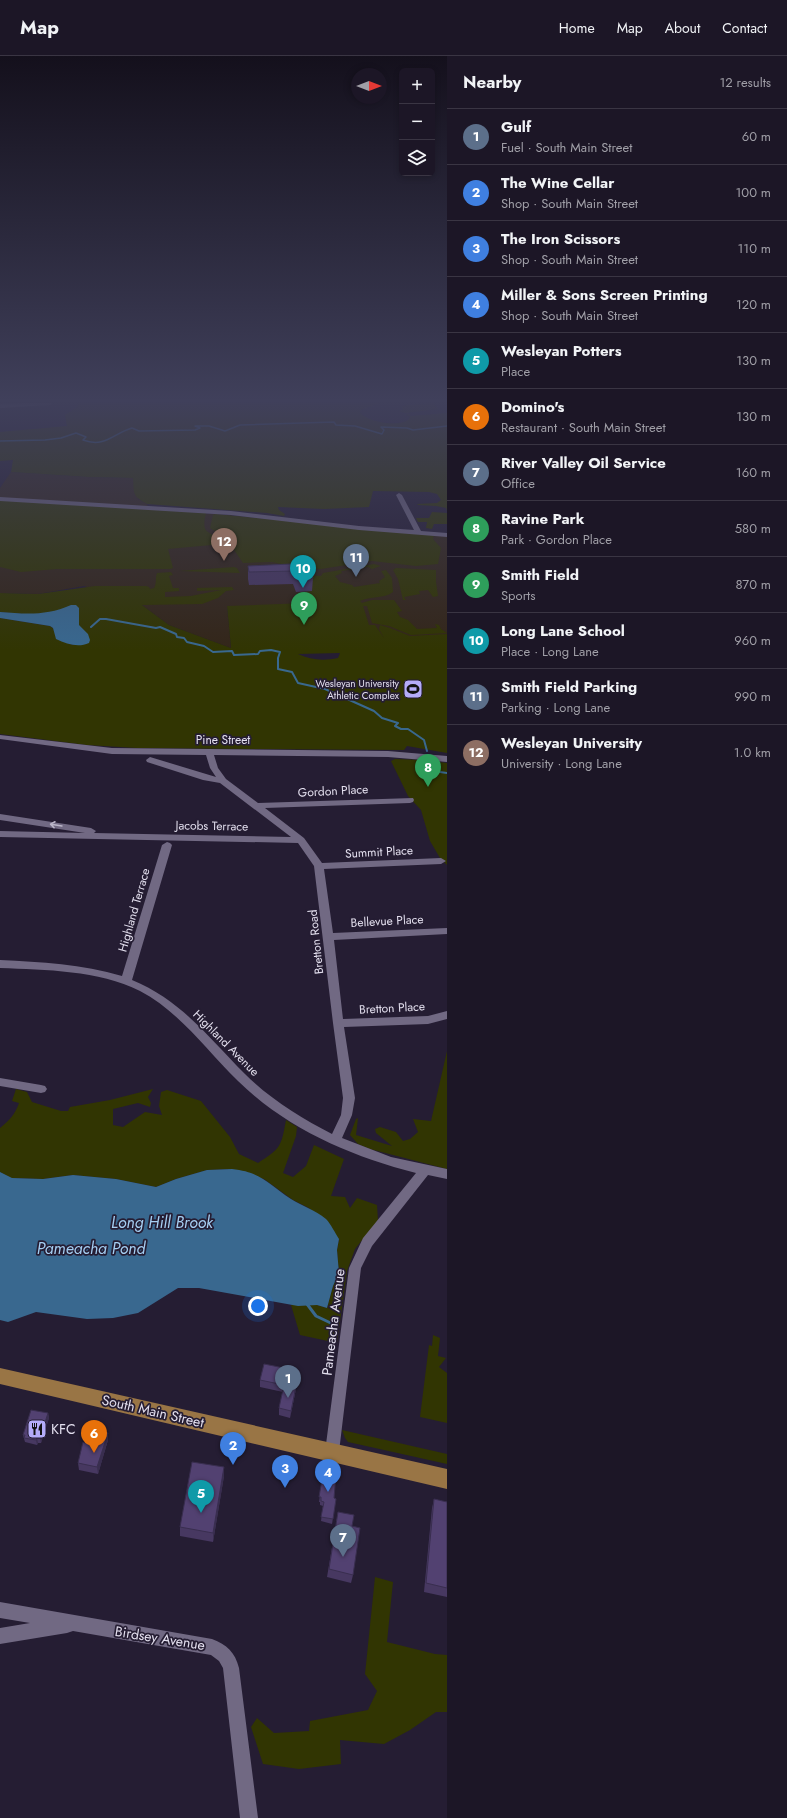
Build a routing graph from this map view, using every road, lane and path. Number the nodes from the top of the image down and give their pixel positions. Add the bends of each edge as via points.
1 (399, 495) dead end
2 (0, 499) edge
3 (419, 533) junction
4 (447, 535) edge
5 (0, 737) edge
6 (209, 752) junction
7 (447, 759) edge
8 (150, 760) dead end
9 (224, 781) junction
10 (410, 800) dead end
11 (257, 806) junction
12 (0, 817) edge
13 (0, 834) edge
14 (122, 836) junction
15 (301, 840) junction
16 (167, 845) dead end
17 (441, 861) dead end
18 (319, 866) junction
19 (447, 931) edge
20 (329, 937) junction
21 (0, 964) edge
22 (126, 981) junction
23 (447, 1014) edge
24 (338, 1024) junction
25 (0, 1082) edge
26 (41, 1089) dead end
27 (334, 1141) junction
28 (424, 1170) junction
29 (447, 1174) edge
30 (0, 1376) edge
31 (332, 1452) junction
32 (447, 1478) edge
33 (0, 1610) edge
34 (75, 1624) junction
35 (0, 1636) edge
36 (249, 1818) edge

1 - 3 street
2 - 3 street via 231,513
3 - 4 street
5 - 6 street, Pine Street via 100,751
6 - 7 street, Pine Street via 388,754
6 - 9 street, Bretton Road via 214,768
8 - 9 street, Bretton Road via 212,780
9 - 11 street, Bretton Road
10 - 11 street, Gordon Place
11 - 15 street, Bretton Road
14 -> 12 street, Jacobs Terrace
13 - 14 street, Jacobs Terrace
14 - 15 street, Jacobs Terrace
15 - 18 street, Bretton Road
16 - 22 street, Highland Terrace
17 - 18 street, Summit Place
18 - 20 street, Bretton Road
19 - 20 street, Bellevue Place
20 - 24 street, Bretton Road
21 - 22 street, Highland Avenue via 64,969
22 - 27 street, Highland Avenue via 167,1003 242,1078 277,1108
23 - 24 street, Bretton Place via 428,1020
24 - 27 street, Bretton Road via 349,1109
25 - 26 street
27 - 28 street, Highland Avenue
28 - 29 street, Highland Avenue
28 - 31 street, Pameacha Avenue via 367,1242 356,1268
30 - 31 main road, South Main Street
31 - 32 main road, South Main Street
33 - 34 street, Birdsey Avenue
34 - 35 street
34 - 36 street, Birdsey Avenue via 212,1647 225,1655 232,1668

